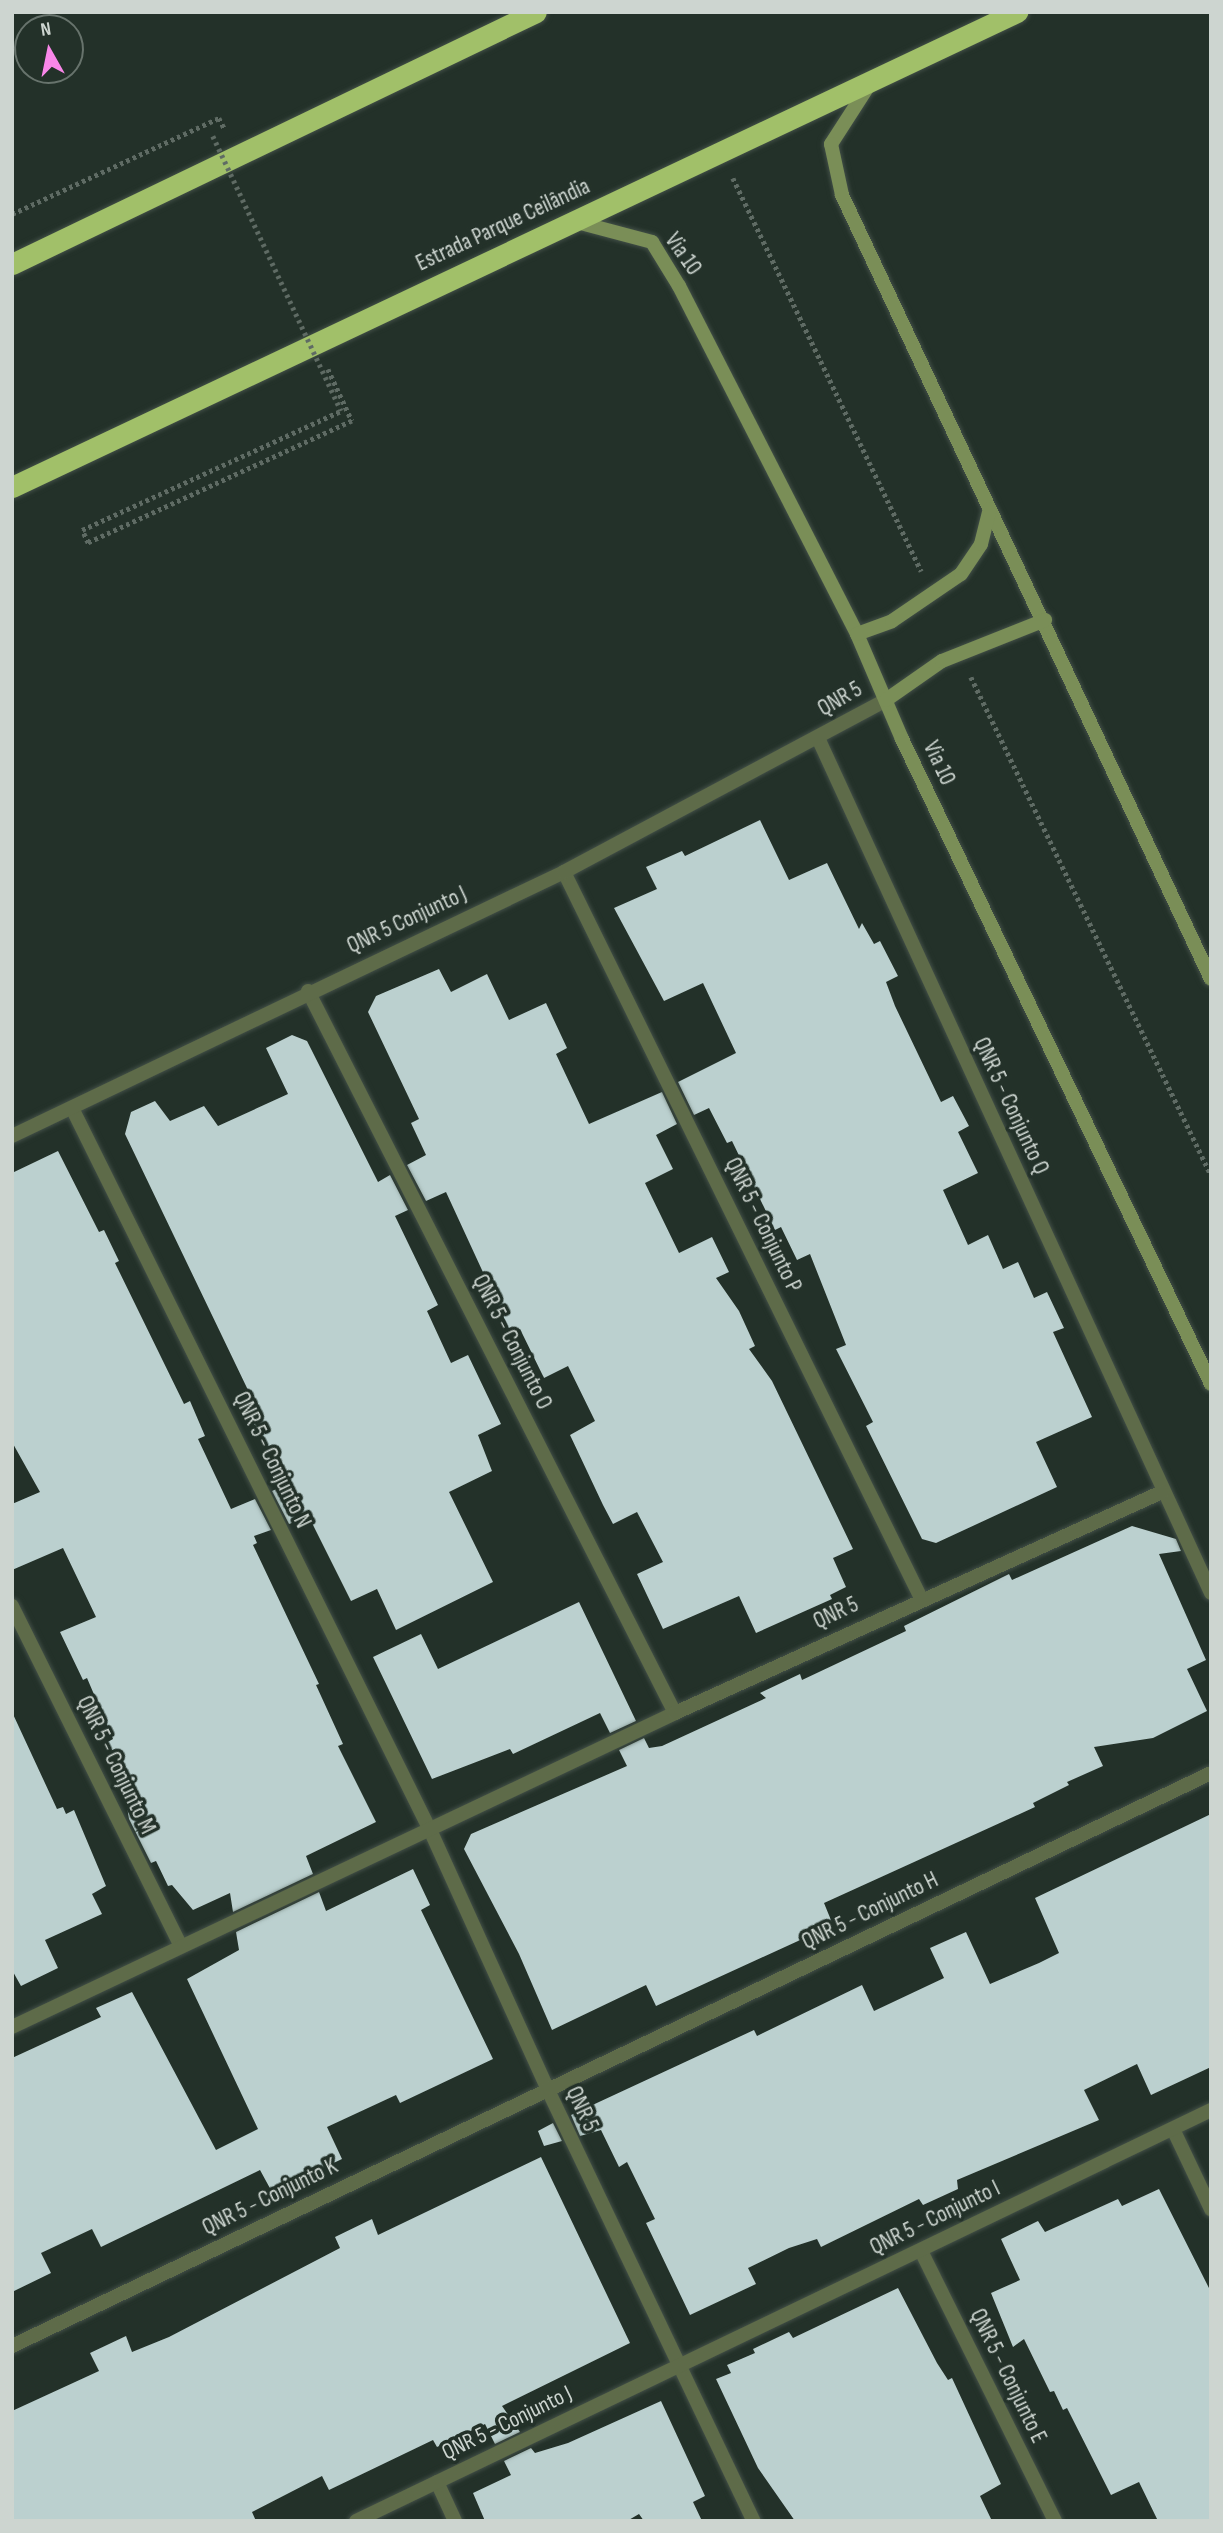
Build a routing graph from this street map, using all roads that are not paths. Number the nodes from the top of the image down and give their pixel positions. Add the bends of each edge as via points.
1 (536, 12) edge
2 (1017, 12) edge
3 (872, 82) junction
4 (572, 220) junction
5 (12, 264) edge
6 (12, 487) edge
7 (990, 509) junction
8 (1045, 620) junction
9 (857, 634) junction
10 (886, 699) junction
11 (818, 738) junction
12 (564, 872) junction
13 (1211, 979) edge
14 (309, 991) junction
15 (72, 1108) junction
16 (12, 1136) edge
17 (1211, 1384) edge
18 (1162, 1492) junction
19 (1211, 1593) edge
20 (922, 1598) junction
21 (12, 1606) edge
22 (675, 1713) junction
23 (1211, 1773) edge
24 (431, 1832) junction
25 (180, 1944) junction
26 (12, 2027) edge
27 (548, 2090) junction
28 (1211, 2110) edge
29 (1173, 2129) junction
30 (1211, 2209) edge
31 (920, 2251) junction
32 (12, 2346) edge
33 (678, 2365) junction
34 (437, 2482) junction
35 (355, 2521) edge
36 (455, 2521) edge
37 (754, 2521) edge
38 (1055, 2521) edge

1 - 5 highway
2 - 3 highway, Estrada Parque Ceilândia
3 - 4 highway, Estrada Parque Ceilândia
3 - 7 main road via 831,144 842,195
4 - 6 highway, Estrada Parque Ceilândia
4 - 9 main road, Via 10 via 652,242
7 - 8 main road
7 - 9 main road via 981,544 961,574 892,621
8 - 10 main road via 942,661
8 - 13 main road
9 - 10 main road, Via 10
10 - 11 street, QNR 5
10 - 17 main road, Via 10
11 - 12 street, QNR 5 Conjunto J
11 - 18 street, QNR 5 - Conjunto Q
12 - 14 street, QNR 5 Conjunto J
12 - 20 street, QNR 5 - Conjunto P
14 - 15 street, QNR 5 Conjunto J
14 - 22 street, QNR 5 - Conjunto O
15 - 16 street, QNR 5 Conjunto J
15 - 24 street, QNR 5 - Conjunto N
18 - 19 street
18 - 20 street, QNR 5
20 - 22 street, QNR 5
21 - 25 street, QNR 5 - Conjunto M
22 - 24 street, QNR 5
23 - 27 street, QNR 5 - Conjunto H
24 - 25 street, QNR 5
24 - 27 street, QNR 5
25 - 26 street, QNR 5
27 - 32 street, QNR 5 - Conjunto K
27 - 33 street, QNR 5
28 - 29 street, QNR 5 - Conjunto I
29 - 30 street
29 - 31 street, QNR 5 - Conjunto I
31 - 33 street, QNR 5 - Conjunto I
31 - 38 street, QNR 5 - Conjunto E
33 - 34 street, QNR 5 - Conjunto J
33 - 37 street, QNR 5
34 - 35 street, QNR 5 - Conjunto J
34 - 36 street

